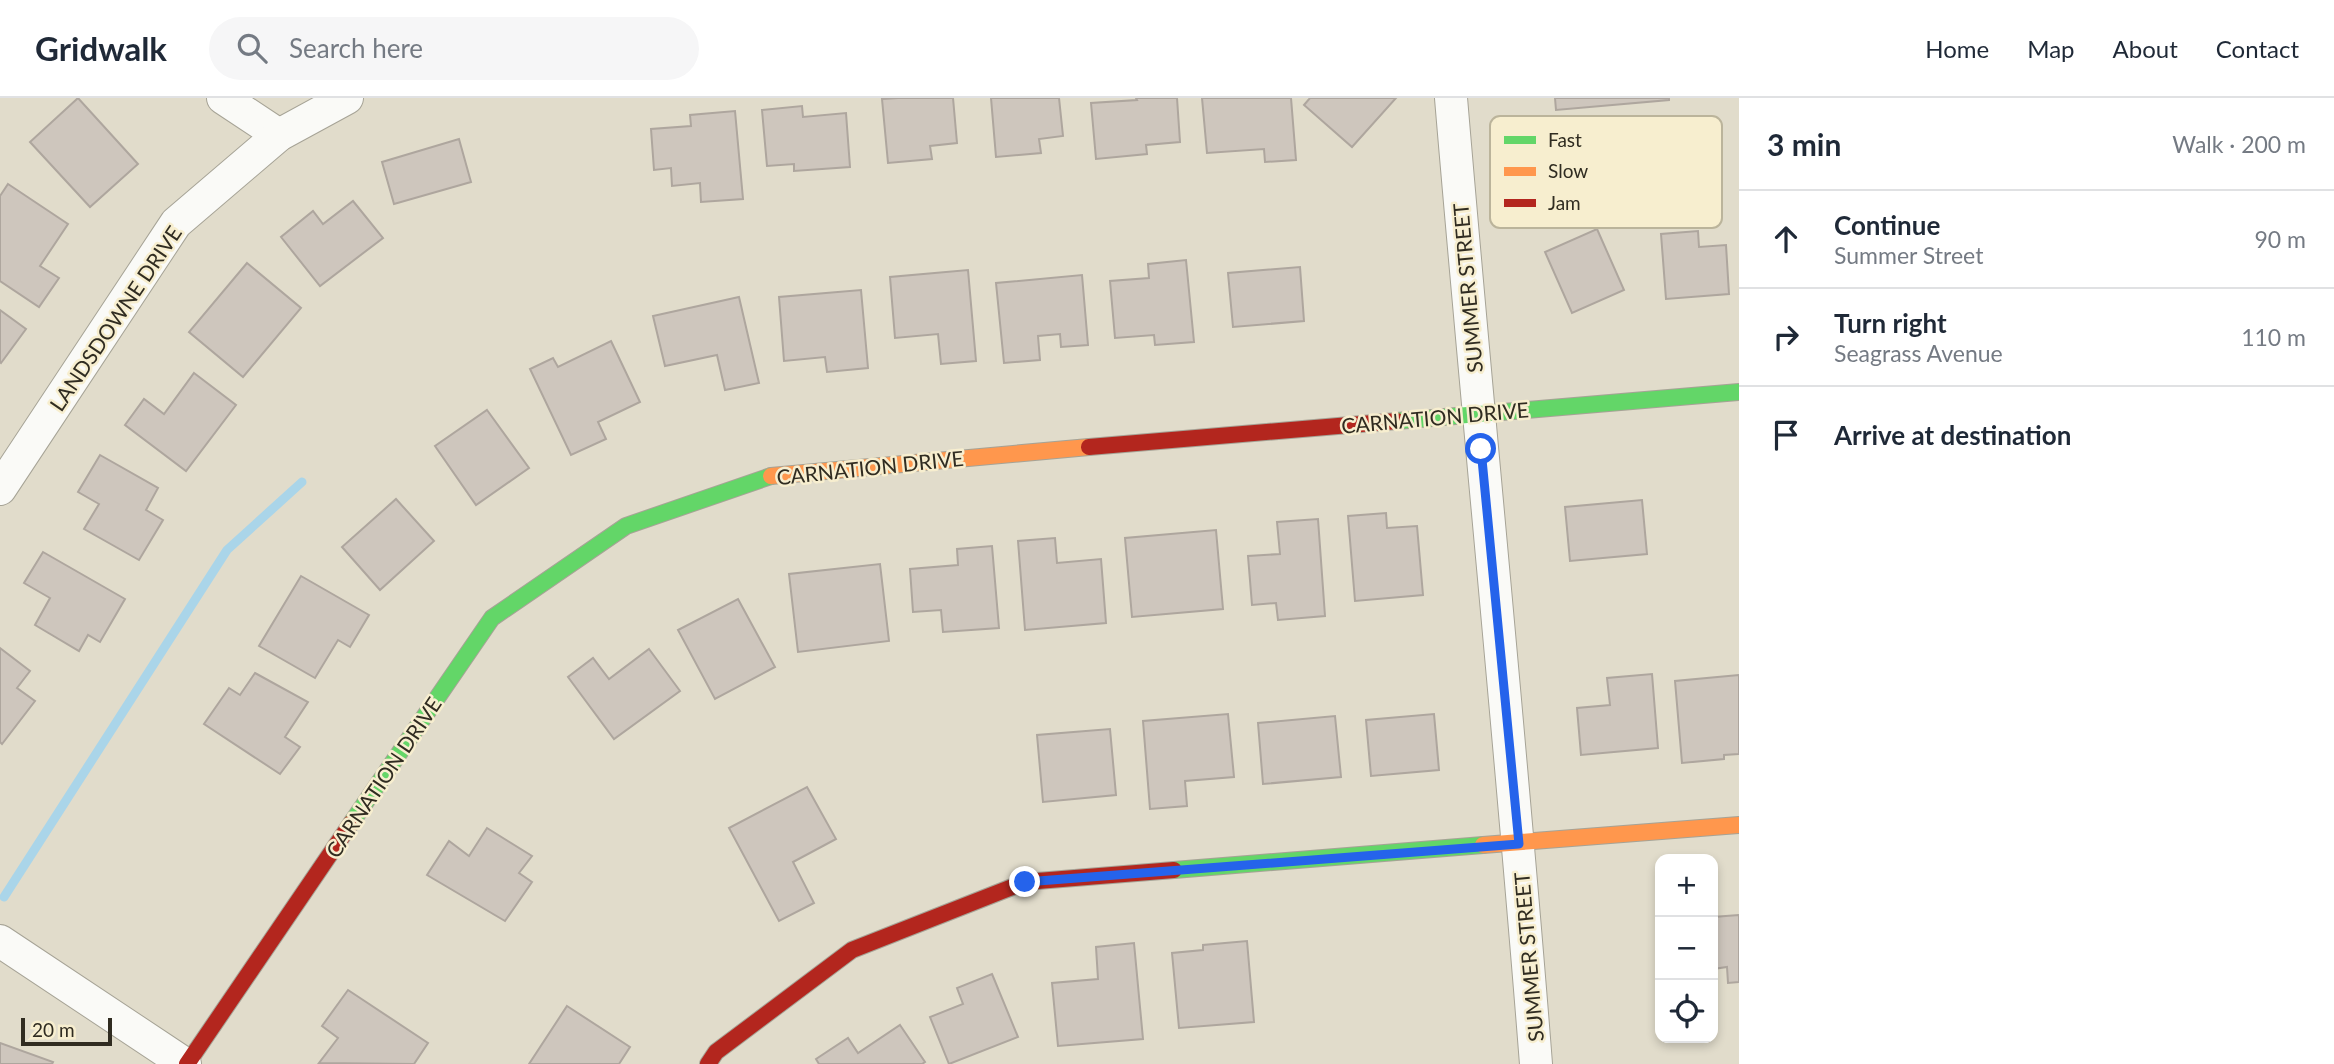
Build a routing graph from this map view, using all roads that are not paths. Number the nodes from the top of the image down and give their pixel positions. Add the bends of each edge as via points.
1 (223, 98) edge
2 (347, 98) edge
3 (1451, 98) edge
4 (279, 135) junction
5 (1739, 392) edge
6 (1478, 414) junction
7 (0, 489) edge
8 (1739, 825) edge
9 (1519, 844) junction
10 (0, 941) edge
11 (186, 1064) edge
12 (708, 1064) edge
13 (1536, 1064) edge

1 - 4 street
2 - 4 street, LANDSDOWNE DRIVE
3 - 6 street, SUMMER STREET
4 - 7 street, LANDSDOWNE DRIVE via 176,223
5 - 6 street, CARNATION DRIVE
6 - 9 street, SUMMER STREET
6 - 11 street, CARNATION DRIVE via 776,474 626,526 492,618
8 - 9 street
9 - 12 street via 1025,882 852,950 716,1052
9 - 13 street, SUMMER STREET
10 - 11 street

